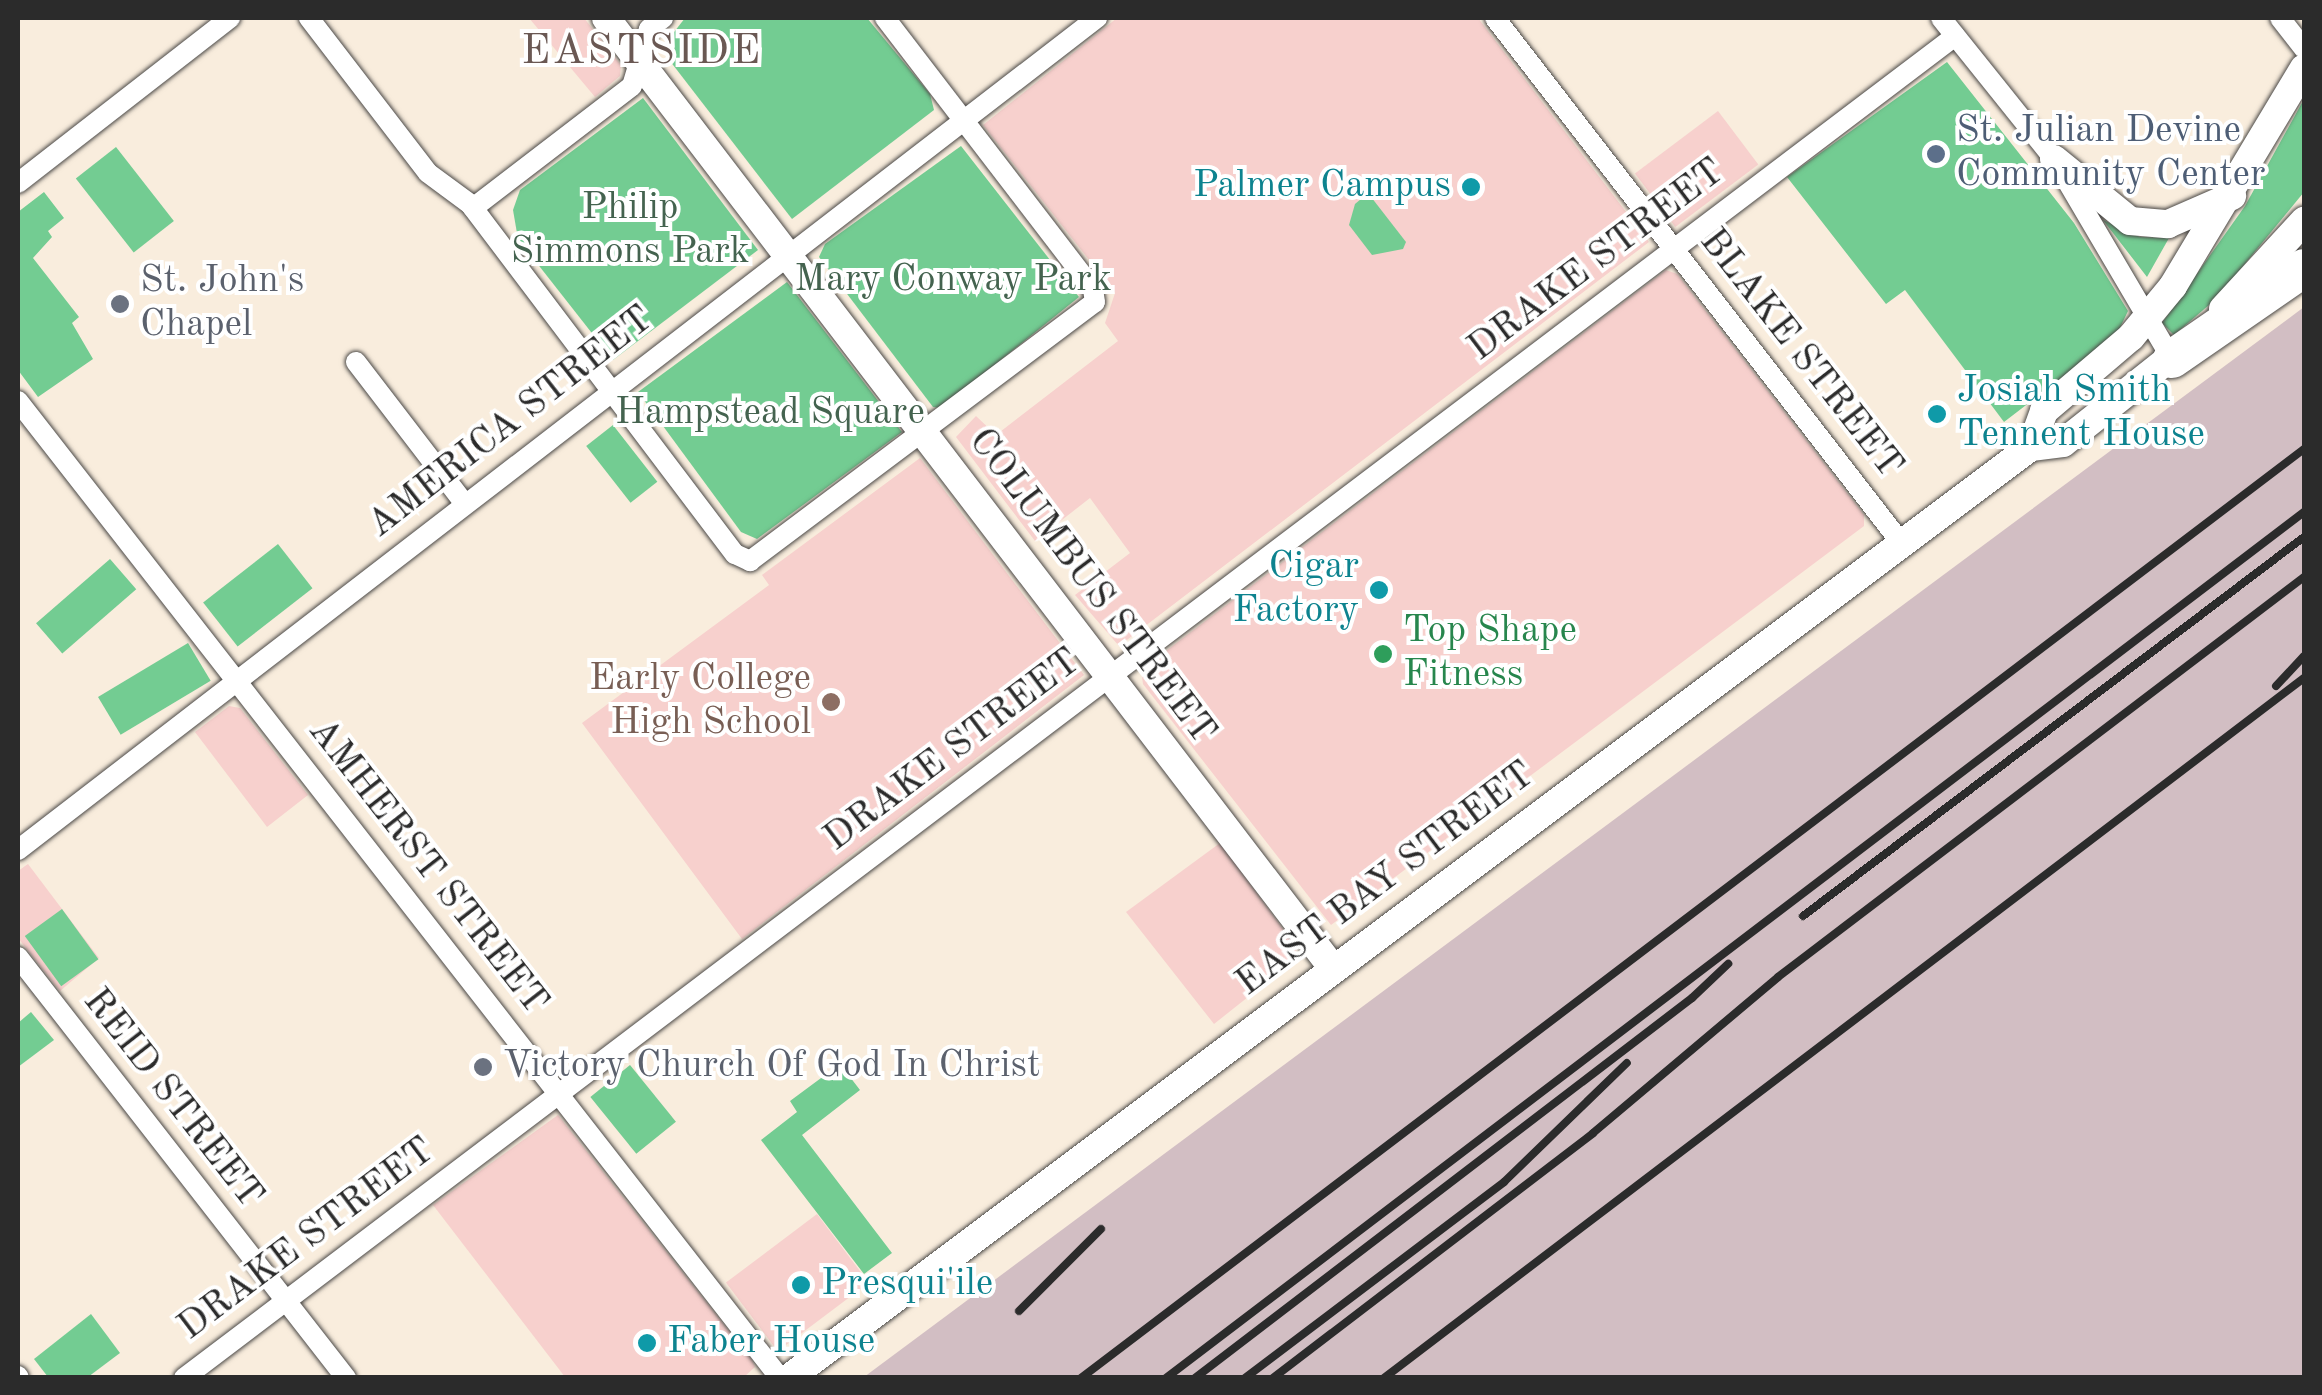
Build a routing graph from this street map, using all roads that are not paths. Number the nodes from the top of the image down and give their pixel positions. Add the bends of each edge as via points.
1 (230, 18) edge
2 (309, 18) edge
3 (606, 18) edge
4 (663, 18) edge
5 (885, 18) edge
6 (1096, 18) edge
7 (1495, 18) edge
8 (1940, 18) edge
9 (2280, 18) edge
10 (1955, 36) junction
11 (2304, 48) edge
12 (640, 61) junction
13 (2304, 68) edge
14 (964, 119) junction
15 (2054, 159) junction
16 (18, 183) edge
17 (2233, 195) junction
18 (473, 208) junction
19 (2304, 221) edge
20 (1673, 246) junction
21 (788, 253) junction
22 (2304, 268) edge
23 (2150, 318) junction
24 (2172, 358) junction
25 (356, 362) dead end
26 (612, 389) junction
27 (18, 402) edge
28 (926, 434) junction
29 (2031, 447) junction
30 (464, 503) junction
31 (1902, 544) junction
32 (1112, 674) junction
33 (235, 680) junction
34 (18, 850) edge
35 (18, 957) edge
36 (1331, 966) junction
37 (559, 1093) junction
38 (286, 1300) junction
39 (184, 1378) edge
40 (346, 1378) edge
41 (780, 1378) edge
42 (789, 1378) edge

1 - 16 street
2 - 18 street via 428,174
3 - 12 main road, COLUMBUS STREET
4 - 12 street via 648,29
5 - 14 street
6 - 14 street, AMERICA STREET
7 - 20 street, BLAKE STREET
8 - 10 street
9 - 11 street
10 - 15 street
10 - 20 street, DRAKE STREET
12 - 18 street via 625,92
12 - 21 main road, COLUMBUS STREET
13 - 17 main road
14 - 21 street, AMERICA STREET
14 - 28 street via 1092,288 1095,302
15 - 17 main road via 2130,221 2168,224
15 - 23 street
17 - 23 main road
18 - 26 street
19 - 24 main road
20 - 31 street, BLAKE STREET
20 - 32 street, DRAKE STREET
21 - 26 street, AMERICA STREET
21 - 28 main road, COLUMBUS STREET
22 - 24 highway
23 - 24 street
23 - 29 main road via 2044,412
24 - 29 main road via 2063,443
25 - 30 street
26 - 28 street via 734,554 750,561
26 - 30 street, AMERICA STREET
27 - 33 street, AMHERST STREET
28 - 32 main road, COLUMBUS STREET
29 - 31 main road, EAST BAY STREET
30 - 33 street, AMERICA STREET
31 - 36 main road, EAST BAY STREET
32 - 36 main road, COLUMBUS STREET
32 - 37 street, DRAKE STREET
33 - 34 street, AMERICA STREET
33 - 37 street, AMHERST STREET
35 - 38 street, REID STREET
36 - 42 main road, EAST BAY STREET
37 - 38 street, DRAKE STREET
37 - 41 street, AMHERST STREET
38 - 39 street, DRAKE STREET
38 - 40 street, REID STREET

